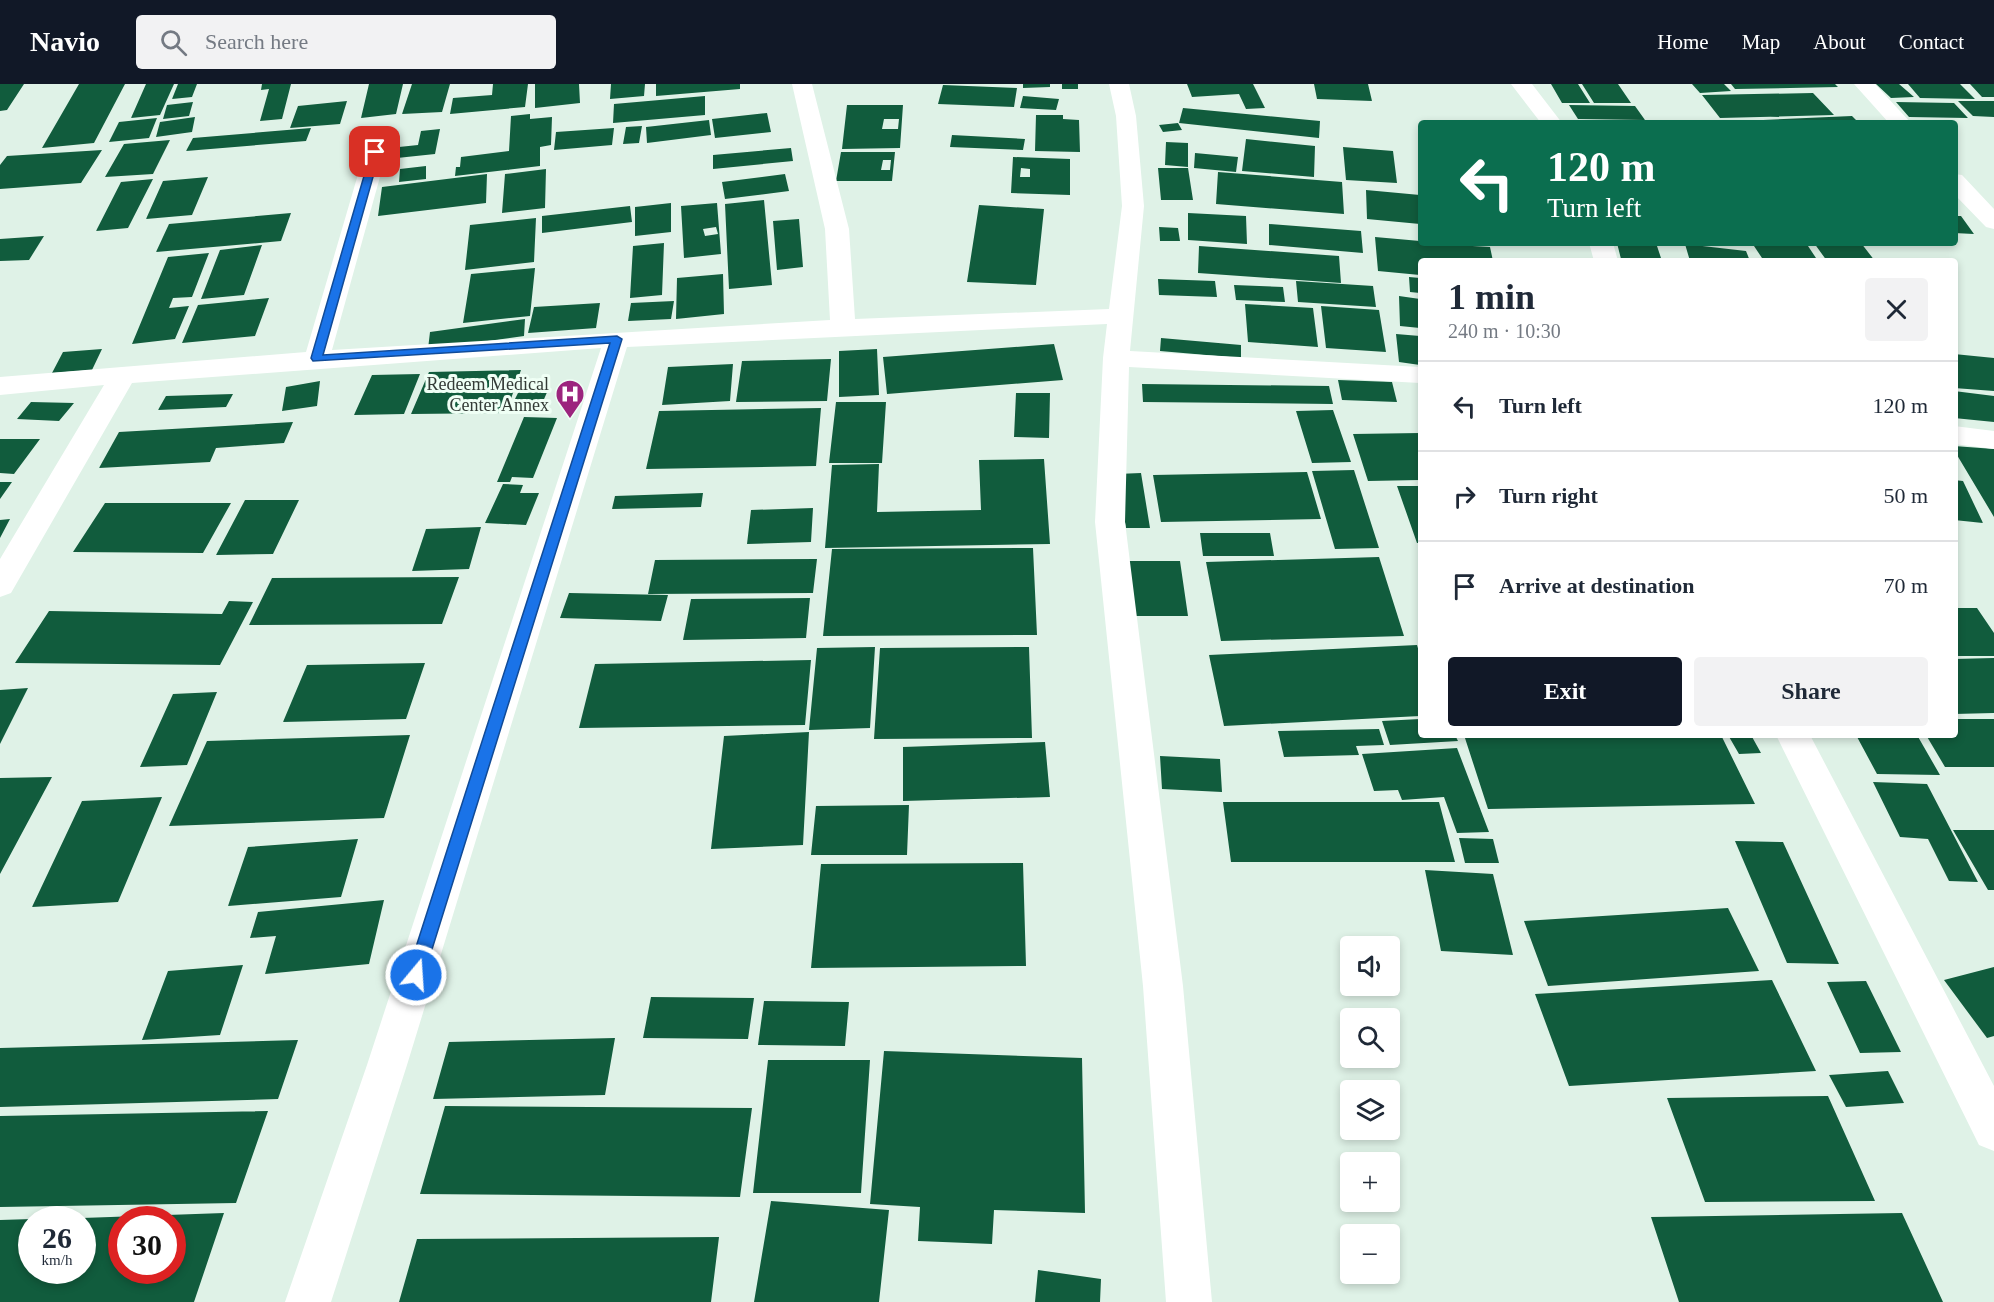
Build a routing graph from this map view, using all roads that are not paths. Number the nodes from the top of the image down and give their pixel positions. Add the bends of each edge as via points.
1 (802, 84) edge
2 (1119, 84) edge
3 (1521, 84) edge
4 (1864, 84) edge
5 (1550, 120) edge
6 (1898, 120) edge
7 (382, 130) dead end
8 (1958, 184) edge
9 (1994, 222) edge
10 (1119, 316) junction
11 (843, 326) junction
12 (617, 339) junction
13 (316, 358) junction
14 (1116, 358) junction
15 (123, 375) junction
16 (1418, 375) edge
17 (0, 386) edge
18 (1958, 436) edge
19 (1994, 440) edge
20 (0, 585) edge
21 (1795, 738) edge
22 (1994, 1130) edge
23 (308, 1302) edge
24 (1189, 1302) edge

1 - 11 street via 837,229
2 - 10 street via 1126,116 1133,206
3 - 5 street
4 - 6 street
7 - 13 street
8 - 9 street
10 - 11 street
10 - 14 street
11 - 12 street
12 - 13 street
12 - 23 street
13 - 15 street
14 - 16 street
14 - 24 street via 1110,522 1163,986
15 - 17 street
15 - 20 street
18 - 19 street
21 - 22 street

